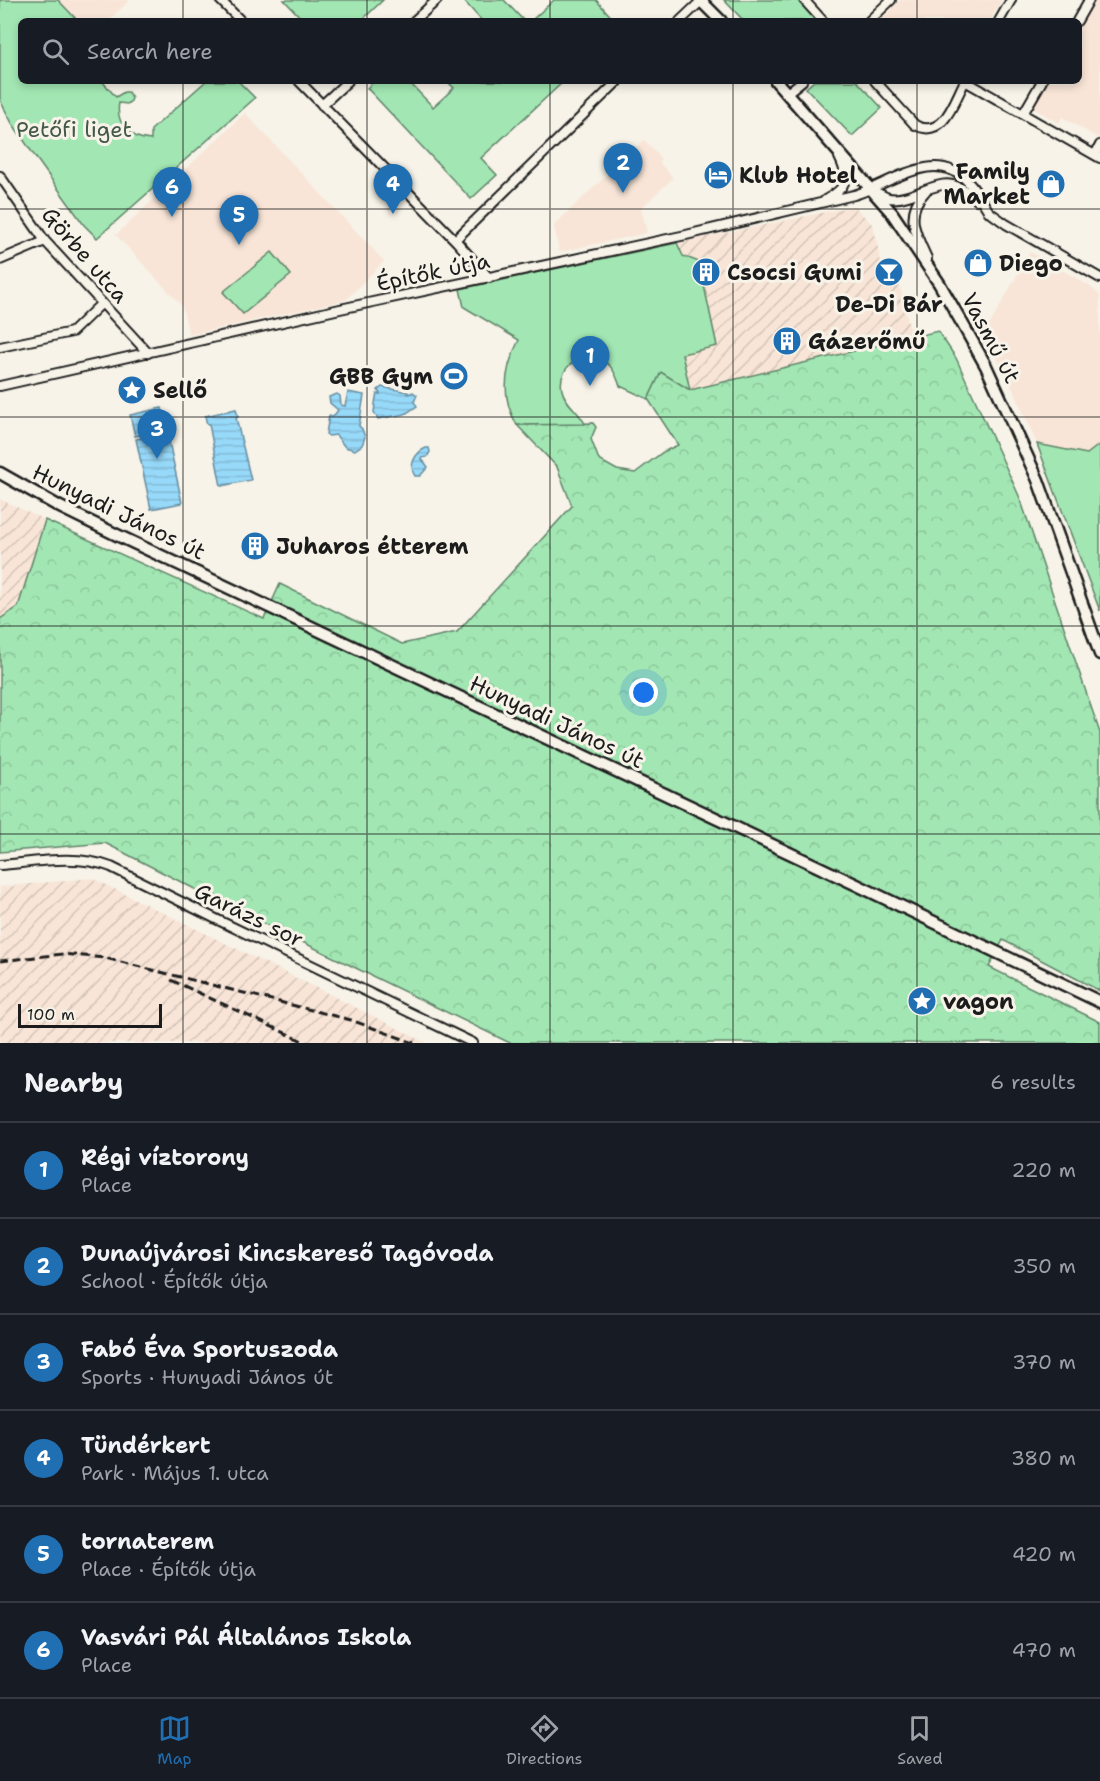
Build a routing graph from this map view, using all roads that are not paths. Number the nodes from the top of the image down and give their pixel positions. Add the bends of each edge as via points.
1 (220, 0) edge
2 (437, 0) edge
3 (700, 0) edge
4 (804, 0) edge
5 (891, 0) edge
6 (1011, 0) edge
7 (1089, 0) edge
8 (238, 18) edge
9 (417, 18) edge
10 (683, 18) edge
11 (718, 18) edge
12 (820, 18) edge
13 (872, 18) edge
14 (1001, 18) edge
15 (1079, 18) edge
16 (302, 84) edge
17 (345, 84) edge
18 (615, 84) edge
19 (779, 84) edge
20 (798, 84) edge
21 (878, 84) edge
22 (963, 84) edge
23 (970, 84) edge
24 (1040, 84) edge
25 (787, 93) junction
26 (322, 105) junction
27 (1023, 114) junction
28 (1100, 145) edge
29 (834, 147) junction
30 (1097, 156) edge
31 (0, 176) edge
32 (872, 190) junction
33 (927, 190) junction
34 (817, 204) junction
35 (990, 213) junction
36 (455, 240) junction
37 (45, 241) junction
38 (0, 260) edge
39 (489, 278) junction
40 (1100, 278) edge
41 (939, 283) junction
42 (102, 303) junction
43 (0, 347) edge
44 (148, 353) junction
45 (0, 386) edge
46 (0, 473) edge
47 (1100, 654) edge
48 (0, 865) edge
49 (1100, 1002) edge
50 (473, 1043) edge

1 - 8 street
2 - 9 street
3 - 10 street
3 - 11 street
4 - 12 street
5 - 13 street
6 - 14 street
7 - 15 street
16 - 26 street
17 - 26 street
18 - 36 street
19 - 25 street, Vasmű út
20 - 25 street
21 - 22 street via 923,129 932,129 945,119
23 - 27 street
24 - 27 street
25 - 29 street, Vasmű út
26 - 36 street
27 - 30 street
28 - 30 street
29 - 32 street, Vasmű út
29 - 34 street via 845,170 844,184 838,193
31 - 37 street, Görbe utca
32 - 33 street via 890,198
32 - 34 street, Építők útja
32 - 35 street, Építők útja via 910,171 935,167 954,171 968,181
32 - 41 street, Vasmű út
33 - 35 street via 944,184 960,186
33 - 41 street via 919,198 912,220
34 - 39 street, Építők útja
35 - 40 street
36 - 39 street
37 - 38 street
37 - 42 street, Görbe utca
39 - 44 street, Építők útja
41 - 47 street, Vasmű út via 986,366 1038,480
42 - 43 street via 72,332
42 - 44 street, Görbe utca
44 - 45 street, Építők útja
46 - 49 street, Hunyadi János út via 117,535
48 - 50 street, Garázs sor via 96,861

